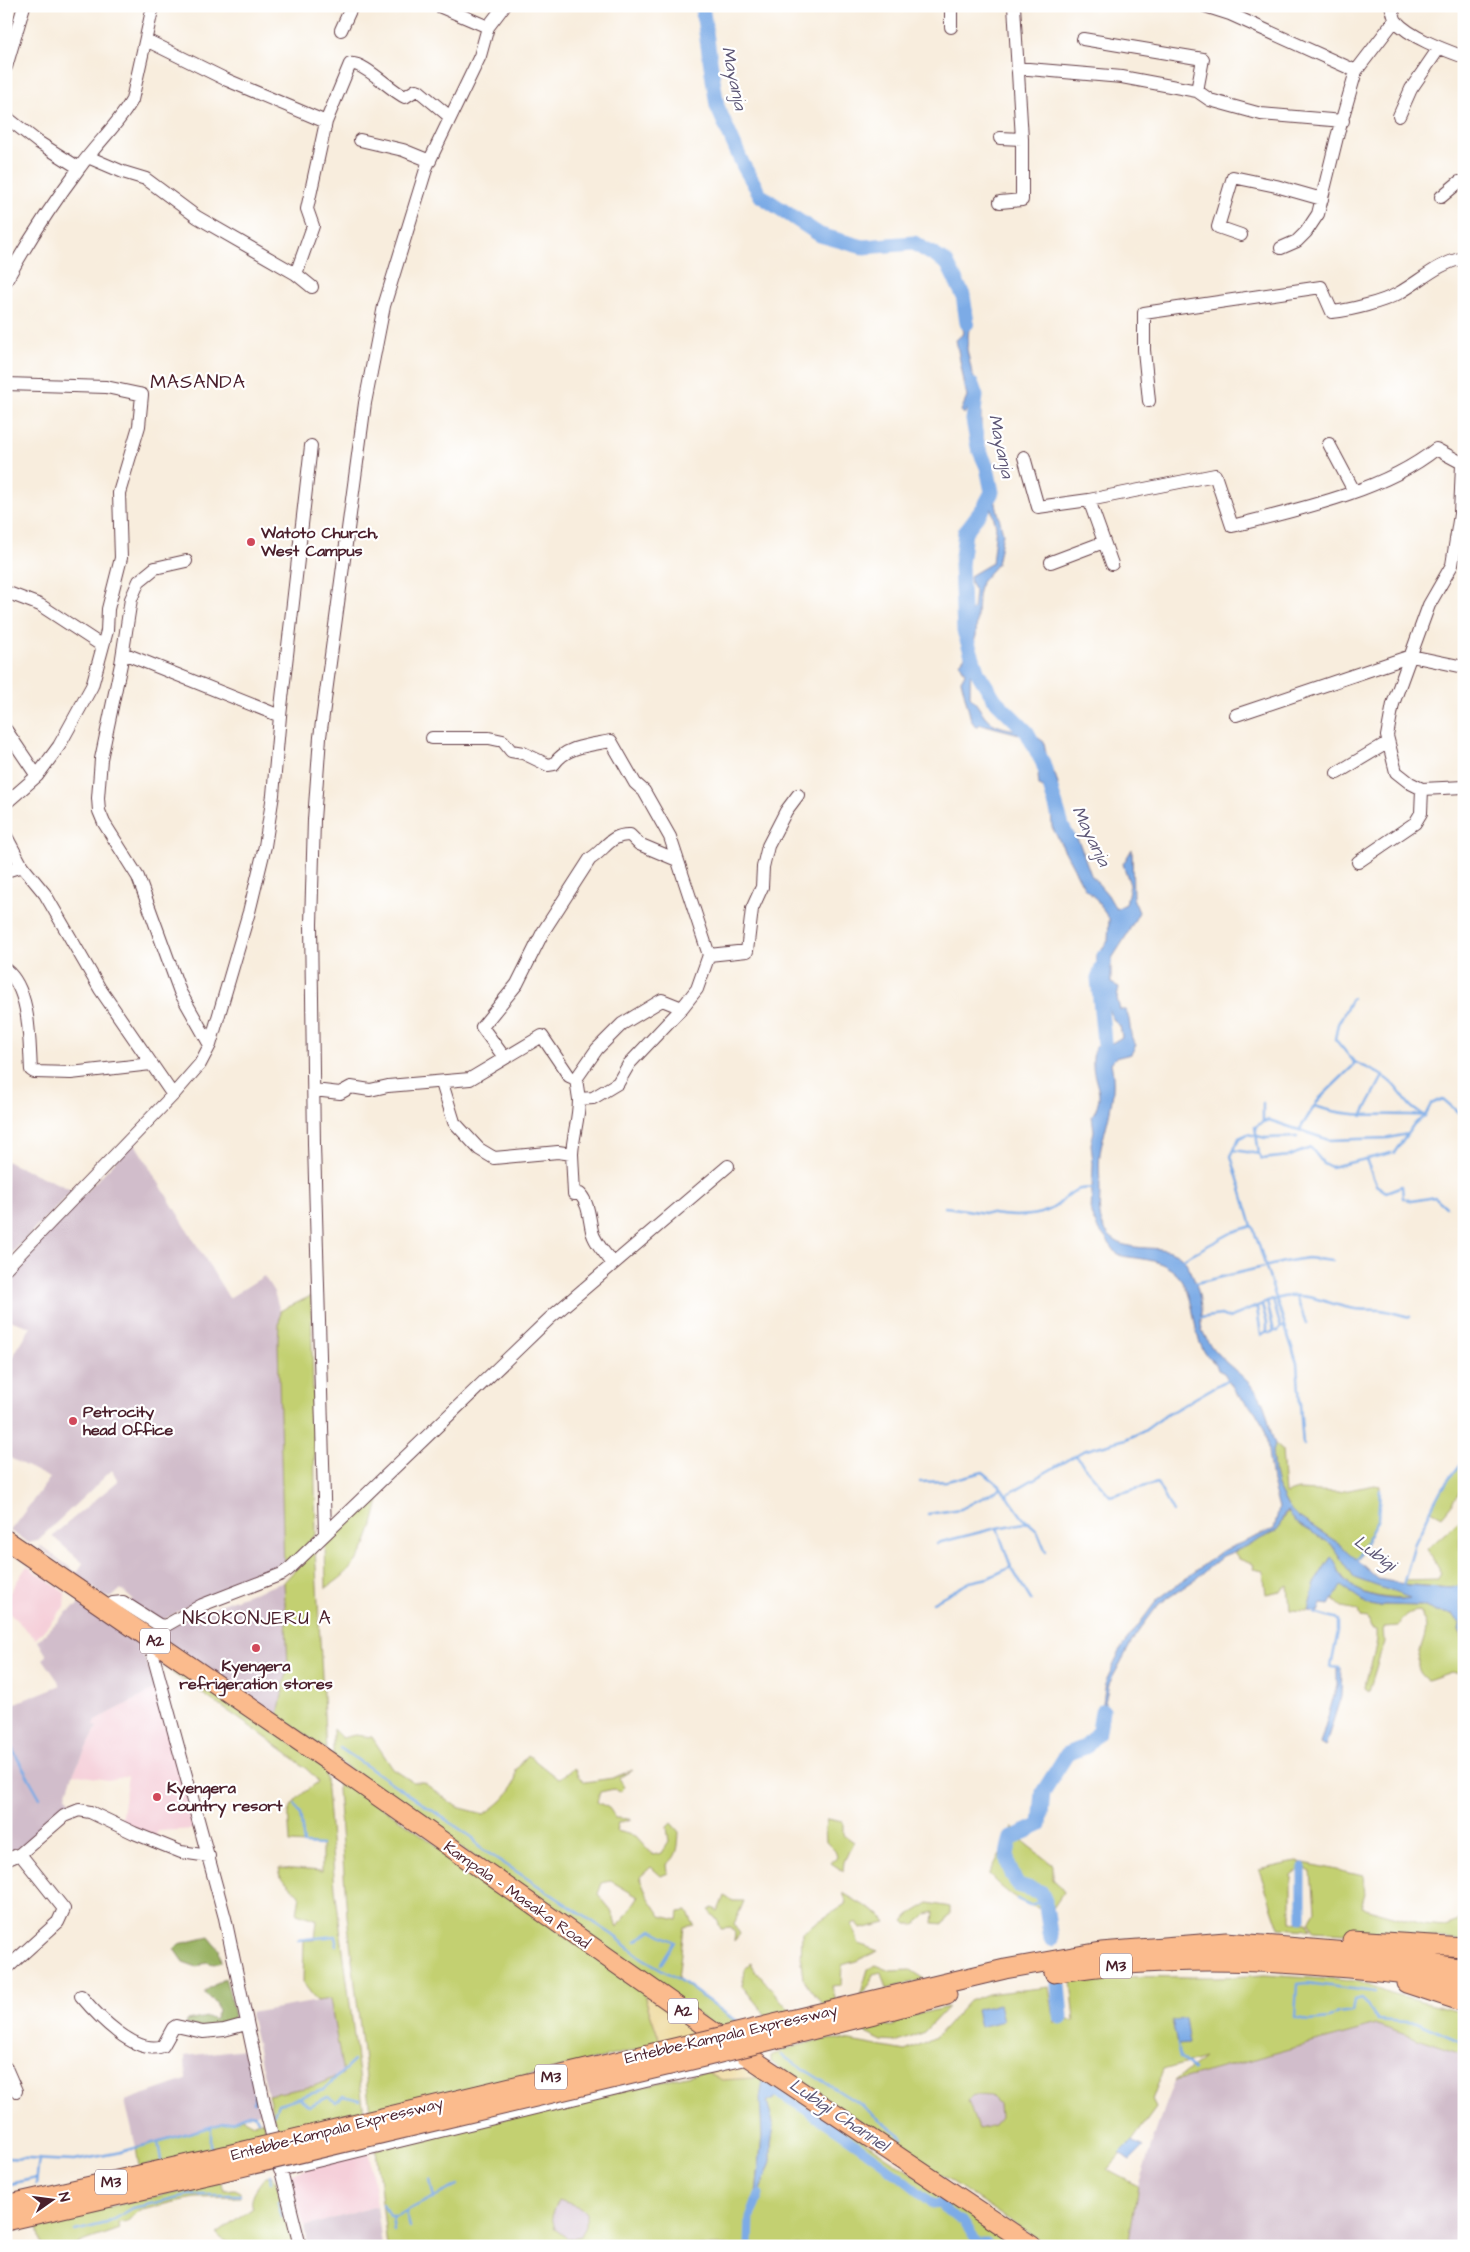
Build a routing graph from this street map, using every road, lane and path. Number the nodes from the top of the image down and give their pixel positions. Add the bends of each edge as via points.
1 (24, 6) edge
2 (153, 6) edge
3 (352, 6) edge
4 (439, 6) edge
5 (504, 6) edge
6 (951, 6) edge
7 (1014, 6) edge
8 (1205, 6) edge
9 (1391, 6) edge
10 (1395, 20) junction
11 (488, 28) junction
12 (951, 28) dead end
13 (341, 30) dead end
14 (1083, 39) dead end
15 (146, 40) junction
16 (1440, 48) junction
17 (1464, 57) edge
18 (6, 67) edge
19 (1017, 68) junction
20 (1356, 71) junction
21 (1197, 91) junction
22 (1399, 116) dead end
23 (6, 117) edge
24 (450, 117) junction
25 (326, 122) junction
26 (1343, 122) junction
27 (1000, 138) dead end
28 (1022, 139) junction
29 (360, 140) dead end
30 (88, 157) junction
31 (430, 161) junction
32 (79, 168) junction
33 (1464, 182) edge
34 (1441, 197) dead end
35 (1322, 199) junction
36 (1000, 202) dead end
37 (1241, 236) dead end
38 (1281, 248) dead end
39 (1464, 258) edge
40 (296, 274) junction
41 (6, 280) edge
42 (312, 287) dead end
43 (6, 384) edge
44 (1149, 401) dead end
45 (1329, 444) dead end
46 (311, 446) dead end
47 (1024, 457) dead end
48 (1463, 464) edge
49 (1354, 491) junction
50 (1089, 500) junction
51 (1104, 542) junction
52 (186, 561) dead end
53 (1051, 562) dead end
54 (1112, 564) dead end
55 (6, 592) edge
56 (102, 645) junction
57 (123, 653) junction
58 (1411, 656) junction
59 (1464, 667) edge
60 (1236, 715) dead end
61 (280, 716) junction
62 (6, 730) edge
63 (432, 738) dead end
64 (1387, 744) junction
65 (1337, 773) dead end
66 (37, 776) junction
67 (1464, 787) edge
68 (1422, 789) junction
69 (798, 795) dead end
70 (6, 803) edge
71 (6, 836) edge
72 (677, 860) junction
73 (1358, 862) dead end
74 (22, 866) junction
75 (6, 871) edge
76 (709, 955) junction
77 (6, 970) edge
78 (682, 1008) junction
79 (210, 1045) junction
80 (504, 1057) junction
81 (151, 1064) junction
82 (576, 1079) junction
83 (442, 1083) junction
84 (314, 1090) junction
85 (173, 1095) junction
86 (579, 1100) junction
87 (572, 1154) junction
88 (728, 1166) dead end
89 (613, 1264) junction
90 (6, 1268) edge
91 (324, 1533) junction
92 (6, 1540) edge
93 (104, 1609) junction
94 (148, 1637) junction
95 (20, 1854) junction
96 (209, 1856) junction
97 (6, 1860) edge
98 (1226, 1942) junction
99 (1464, 1947) edge
100 (1351, 1968) junction
101 (6, 1969) edge
102 (1464, 1969) edge
103 (1464, 1982) edge
104 (81, 1996) dead end
105 (1464, 2002) edge
106 (888, 2003) junction
107 (246, 2024) junction
108 (751, 2058) junction
109 (6, 2068) edge
110 (16, 2091) dead end
111 (217, 2165) junction
112 (280, 2170) junction
113 (6, 2205) edge
114 (6, 2222) edge
115 (300, 2246) edge
116 (1032, 2246) edge

1 - 18 street
2 - 15 street
3 - 13 street
4 - 11 street
5 - 11 street
6 - 12 street
7 - 19 street
8 - 20 street via 1230,14
9 - 10 street
10 - 16 street
10 - 20 street
11 - 24 street via 480,56
14 - 21 street via 1203,59
15 - 25 street via 227,80
15 - 30 street via 132,100
16 - 17 street
16 - 22 street via 1411,89
19 - 21 street via 1122,77
19 - 28 street
20 - 26 street
21 - 26 street via 1210,100 1237,109
23 - 32 street
24 - 25 street via 419,91 406,97 355,63 350,64
24 - 31 street
25 - 40 street via 307,209 313,226
26 - 35 street
27 - 28 street
28 - 36 street via 1022,200
29 - 31 street via 403,150
30 - 32 street
30 - 40 street via 146,179 197,217
31 - 84 street via 397,256 370,370 320,737 311,924
32 - 41 street
33 - 34 street via 1459,182
35 - 37 street via 1233,177 1218,227
35 - 38 street via 1318,214 1306,232 1297,241
39 - 44 street via 1447,262 1398,293 1347,310 1332,312 1321,287 1144,313
40 - 42 street
43 - 56 street via 106,386 142,395 139,426 119,493 121,558
45 - 49 street
46 - 61 street
47 - 50 street via 1038,507
48 - 49 street via 1436,449 1416,465
48 - 58 street via 1452,566 1429,605
49 - 50 street via 1297,510 1232,526 1215,475
50 - 51 street
51 - 53 street
51 - 54 street
52 - 57 street via 155,568 139,581 131,599
55 - 56 street via 40,605
56 - 66 street via 92,686 60,746
57 - 61 street
57 - 79 street via 101,759 99,811 138,877 180,992
58 - 59 street
58 - 60 street
58 - 64 street via 1387,726
61 - 79 street via 265,846 250,912
62 - 66 street
63 - 72 street via 489,738 503,742 511,751 548,765 554,764 570,750 611,741 670,837
64 - 65 street
64 - 68 street via 1396,772
66 - 70 street
67 - 68 street
68 - 73 street via 1421,813 1415,823
69 - 76 street via 768,846 762,867 762,887 752,909 747,951
71 - 74 street
72 - 76 street
72 - 80 street via 622,835 607,842 599,854 590,859 543,932 517,984 482,1028
74 - 75 street
74 - 81 street via 45,894 100,989
76 - 78 street via 697,989
77 - 81 street via 25,1004 31,1070 34,1072 71,1073
78 - 82 street via 662,1000 622,1024 597,1049
78 - 86 street via 629,1064 618,1083 593,1098
79 - 85 street via 200,1064
80 - 82 street via 542,1036 569,1076
80 - 83 street via 470,1079
81 - 85 street
82 - 86 street
83 - 84 street via 370,1090 351,1088 340,1092
83 - 87 street via 454,1122 479,1149 494,1158 558,1152
84 - 91 street
85 - 90 street
86 - 87 street via 579,1120
87 - 89 street via 574,1194 583,1197 592,1232
88 - 89 street
89 - 91 street via 550,1318
91 - 93 street via 282,1574 202,1605 165,1626 159,1626 123,1602 113,1603
92 - 93 highway, Kampala - Masaka Road / A2
93 - 94 highway, Kampala - Masaka Road / A2
94 - 96 street
94 - 108 highway, Kampala - Masaka Road / A2
95 - 96 street via 64,1816 79,1810 181,1852
95 - 97 street
95 - 101 street via 64,1909 58,1922
96 - 107 street via 232,1944
98 - 99 highway via 1332,1940
98 - 102 highway, Entebbe–Kampala Expressway via 1371,1954
98 - 106 highway, Entebbe–Kampala Expressway / M3 via 1101,1952 1005,1969
100 - 103 highway, Entebbe–Kampala Expressway
100 - 105 highway
100 - 106 highway, Entebbe–Kampala Expressway / M3 via 1227,1961 1077,1969
104 - 107 street via 130,2042 156,2048 163,2046 176,2026 203,2032
106 - 111 highway, Entebbe–Kampala Expressway / M3, bridge
107 - 112 street
108 - 112 street
108 - 116 highway, Kampala - Masaka Road / A2
109 - 110 street
111 - 113 highway, Entebbe–Kampala Expressway / M3
111 - 114 highway, Entebbe–Kampala Expressway / M3
112 - 115 street

